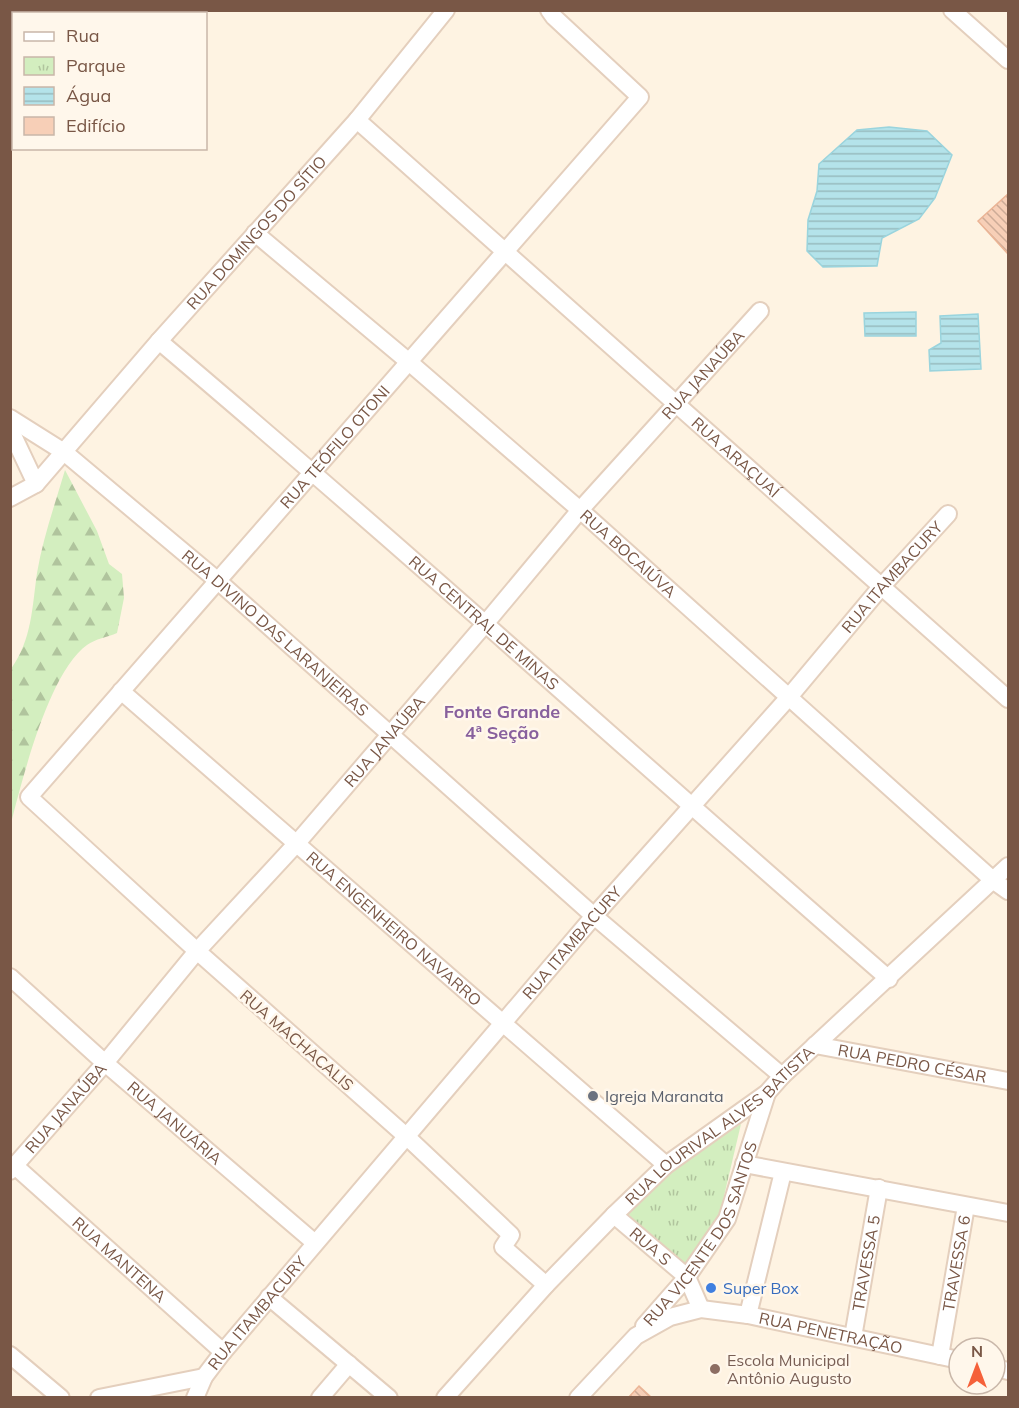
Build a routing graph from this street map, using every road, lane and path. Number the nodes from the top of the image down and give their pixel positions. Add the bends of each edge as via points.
1 (446, 10) edge
2 (549, 10) edge
3 (952, 10) edge
4 (1008, 60) edge
5 (357, 120) junction
6 (255, 233) junction
7 (504, 253) junction
8 (760, 311) dead end
9 (159, 341) junction
10 (409, 362) junction
11 (676, 404) junction
12 (10, 418) edge
13 (10, 429) edge
14 (64, 452) junction
15 (314, 472) junction
16 (36, 484) junction
17 (10, 498) edge
18 (580, 510) junction
19 (948, 514) dead end
20 (218, 581) junction
21 (881, 587) junction
22 (485, 624) junction
23 (121, 691) junction
24 (789, 697) junction
25 (1008, 699) edge
26 (389, 734) junction
27 (29, 797) joint
28 (691, 807) junction
29 (297, 843) junction
30 (1008, 866) edge
31 (994, 881) junction
32 (1008, 891) edge
33 (594, 916) junction
34 (197, 951) junction
35 (10, 978) edge
36 (889, 979) junction
37 (503, 1023) junction
38 (815, 1046) junction
39 (105, 1063) junction
40 (782, 1076) junction
41 (1008, 1082) edge
42 (767, 1094) junction
43 (406, 1136) junction
44 (744, 1164) junction
45 (666, 1165) junction
46 (13, 1169) edge
47 (783, 1172) junction
48 (879, 1188) junction
49 (966, 1206) junction
50 (1008, 1213) edge
51 (614, 1215) junction
52 (315, 1243) junction
53 (687, 1277) junction
54 (546, 1285) junction
55 (269, 1297) junction
56 (701, 1309) junction
57 (748, 1315) junction
58 (636, 1336) junction
59 (854, 1337) junction
60 (224, 1352) junction
61 (10, 1356) edge
62 (940, 1356) junction
63 (947, 1357) edge
64 (349, 1364) junction
65 (204, 1377) junction
66 (61, 1398) edge
67 (99, 1398) edge
68 (195, 1398) edge
69 (320, 1398) edge
70 (389, 1398) edge
71 (446, 1398) edge
72 (578, 1398) edge

1 - 5 street, RUA DOMINGOS DO SÍTIO
2 - 7 street, RUA TEÓFILO OTONI via 640,97
3 - 4 street
5 - 6 street, RUA DOMINGOS DO SÍTIO
5 - 7 street, RUA ARAÇUAÍ
6 - 9 street, RUA DOMINGOS DO SÍTIO
6 - 10 street, RUA BOCAIÚVA
7 - 10 street, RUA TEÓFILO OTONI
7 - 11 street, RUA ARAÇUAÍ
8 - 11 street, RUA JANAÚBA
9 - 14 street, RUA DOMINGOS DO SÍTIO
9 - 15 street, RUA CENTRAL DE MINAS
10 - 15 street, RUA TEÓFILO OTONI
10 - 18 street, RUA BOCAIÚVA
11 - 18 street, RUA JANAÚBA
11 - 21 street, RUA ARAÇUAÍ
12 - 14 street, RUA DIVINO DAS LARANJEIRAS
13 - 16 street
14 - 16 street, RUA DOMINGOS DO SÍTIO
14 - 20 street, RUA DIVINO DAS LARANJEIRAS
15 - 20 street, RUA TEÓFILO OTONI
15 - 22 street, RUA CENTRAL DE MINAS
16 - 17 street
18 - 22 street, RUA JANAÚBA
18 - 24 street, RUA BOCAIÚVA
19 - 21 street, RUA ITAMBACURY
20 - 23 street, RUA TEÓFILO OTONI
20 - 26 street, RUA DIVINO DAS LARANJEIRAS
21 - 24 street, RUA ITAMBACURY
21 - 25 street, RUA ARAÇUAÍ
22 - 26 street, RUA JANAÚBA
22 - 28 street, RUA CENTRAL DE MINAS
23 - 27 street, RUA TEÓFILO OTONI
23 - 29 street, RUA ENGENHEIRO NAVARRO
24 - 28 street, RUA ITAMBACURY
24 - 31 street, RUA BOCAIÚVA
26 - 29 street, RUA JANAÚBA
26 - 33 street, RUA DIVINO DAS LARANJEIRAS
27 - 34 street, RUA MACHACALIS
28 - 33 street, RUA ITAMBACURY
28 - 36 street, RUA CENTRAL DE MINAS
29 - 34 street, RUA JANAÚBA
29 - 37 street, RUA ENGENHEIRO NAVARRO
30 - 31 street, RUA LOURIVAL ALVES BATISTA
31 - 32 street, RUA BOCAIÚVA
31 - 36 street, RUA LOURIVAL ALVES BATISTA
33 - 37 street, RUA ITAMBACURY
33 - 40 street, RUA DIVINO DAS LARANJEIRAS
34 - 39 street, RUA JANAÚBA
34 - 43 street, RUA MACHACALIS
35 - 39 street, RUA JANUÁRIA
36 - 38 street, RUA LOURIVAL ALVES BATISTA
37 - 43 street, RUA ITAMBACURY
37 - 45 street, RUA ENGENHEIRO NAVARRO
38 - 40 street, RUA LOURIVAL ALVES BATISTA
38 - 41 street, RUA PEDRO CÉSAR
39 - 46 street, RUA JANAÚBA
39 - 52 street, RUA JANUÁRIA
40 - 42 street, RUA LOURIVAL ALVES BATISTA
42 - 44 street, RUA VICENTE DOS SANTOS
42 - 45 street, RUA LOURIVAL ALVES BATISTA
43 - 52 street, RUA ITAMBACURY
43 - 54 street, RUA MACHACALIS via 511,1235 503,1247
44 - 47 street
44 - 53 street, RUA VICENTE DOS SANTOS via 727,1218
45 - 51 street, RUA LOURIVAL ALVES BATISTA
46 - 60 street, RUA MANTENA
47 - 48 street
47 - 57 street
48 - 49 street
48 - 59 street, TRAVESSA 5
49 - 50 street
49 - 62 street, TRAVESSA 6
51 - 53 street, RUA S
51 - 54 street, RUA LOURIVAL ALVES BATISTA
52 - 55 street, RUA ITAMBACURY
53 - 56 street
53 - 58 street, RUA VICENTE DOS SANTOS
54 - 71 street, RUA LOURIVAL ALVES BATISTA
55 - 60 street, RUA ITAMBACURY
55 - 64 street
56 - 57 street, RUA PENETRAÇÃO
56 - 58 street via 670,1317
57 - 59 street, RUA PENETRAÇÃO
58 - 72 street, RUA VICENTE DOS SANTOS
59 - 62 street, RUA PENETRAÇÃO
60 - 65 street, RUA ITAMBACURY
61 - 66 street
62 - 63 street, RUA PENETRAÇÃO
64 - 69 street
64 - 70 street
65 - 67 street
65 - 68 street, RUA ITAMBACURY

